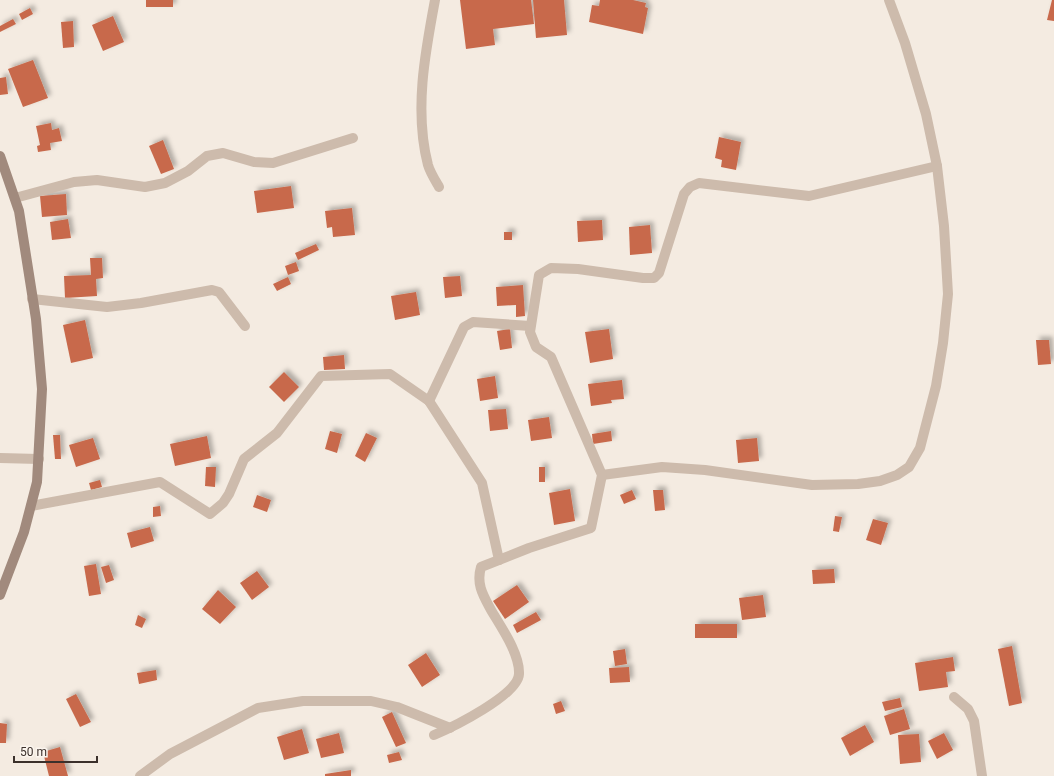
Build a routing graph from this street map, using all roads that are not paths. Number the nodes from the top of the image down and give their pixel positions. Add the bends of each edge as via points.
1 (435, 0) edge
2 (889, 0) edge
3 (353, 138) dead end
4 (0, 156) edge
5 (937, 166) junction
6 (439, 187) dead end
7 (15, 198) junction
8 (32, 299) junction
9 (245, 326) dead end
10 (530, 326) junction
11 (429, 401) junction
12 (0, 458) edge
13 (39, 459) junction
14 (602, 475) junction
15 (31, 506) junction
16 (498, 560) junction
17 (0, 595) edge
18 (954, 698) dead end
19 (450, 728) junction
20 (434, 735) dead end
21 (140, 776) edge
22 (982, 776) edge

1 - 6 street via 422,86 423,140 429,166
2 - 5 street via 926,114
3 - 7 street via 273,163 254,162 224,153 207,156 165,183 145,187 97,180 74,182
4 - 7 street
5 - 10 street via 809,196 698,183 684,194 659,273 654,278 551,268 539,275
5 - 14 street via 948,294 936,386 920,448 909,467 880,481 858,484 812,485 705,470 662,467
7 - 8 street via 27,257
8 - 9 street via 107,306 141,303 212,290 219,292
8 - 13 street via 42,389
10 - 11 street via 473,322 464,327
10 - 14 street via 536,347 551,357
11 - 15 street via 390,374 321,376 277,433 244,459 229,494 210,514 160,482
11 - 16 street via 482,483
12 - 13 street
13 - 15 street
14 - 16 street via 591,528
15 - 17 street
16 - 19 street via 482,567 479,576 480,590 514,648 519,674 513,687 496,702
18 - 22 street via 968,709 974,721
19 - 20 street
19 - 21 street via 397,706 371,700 303,701 258,708 170,754

